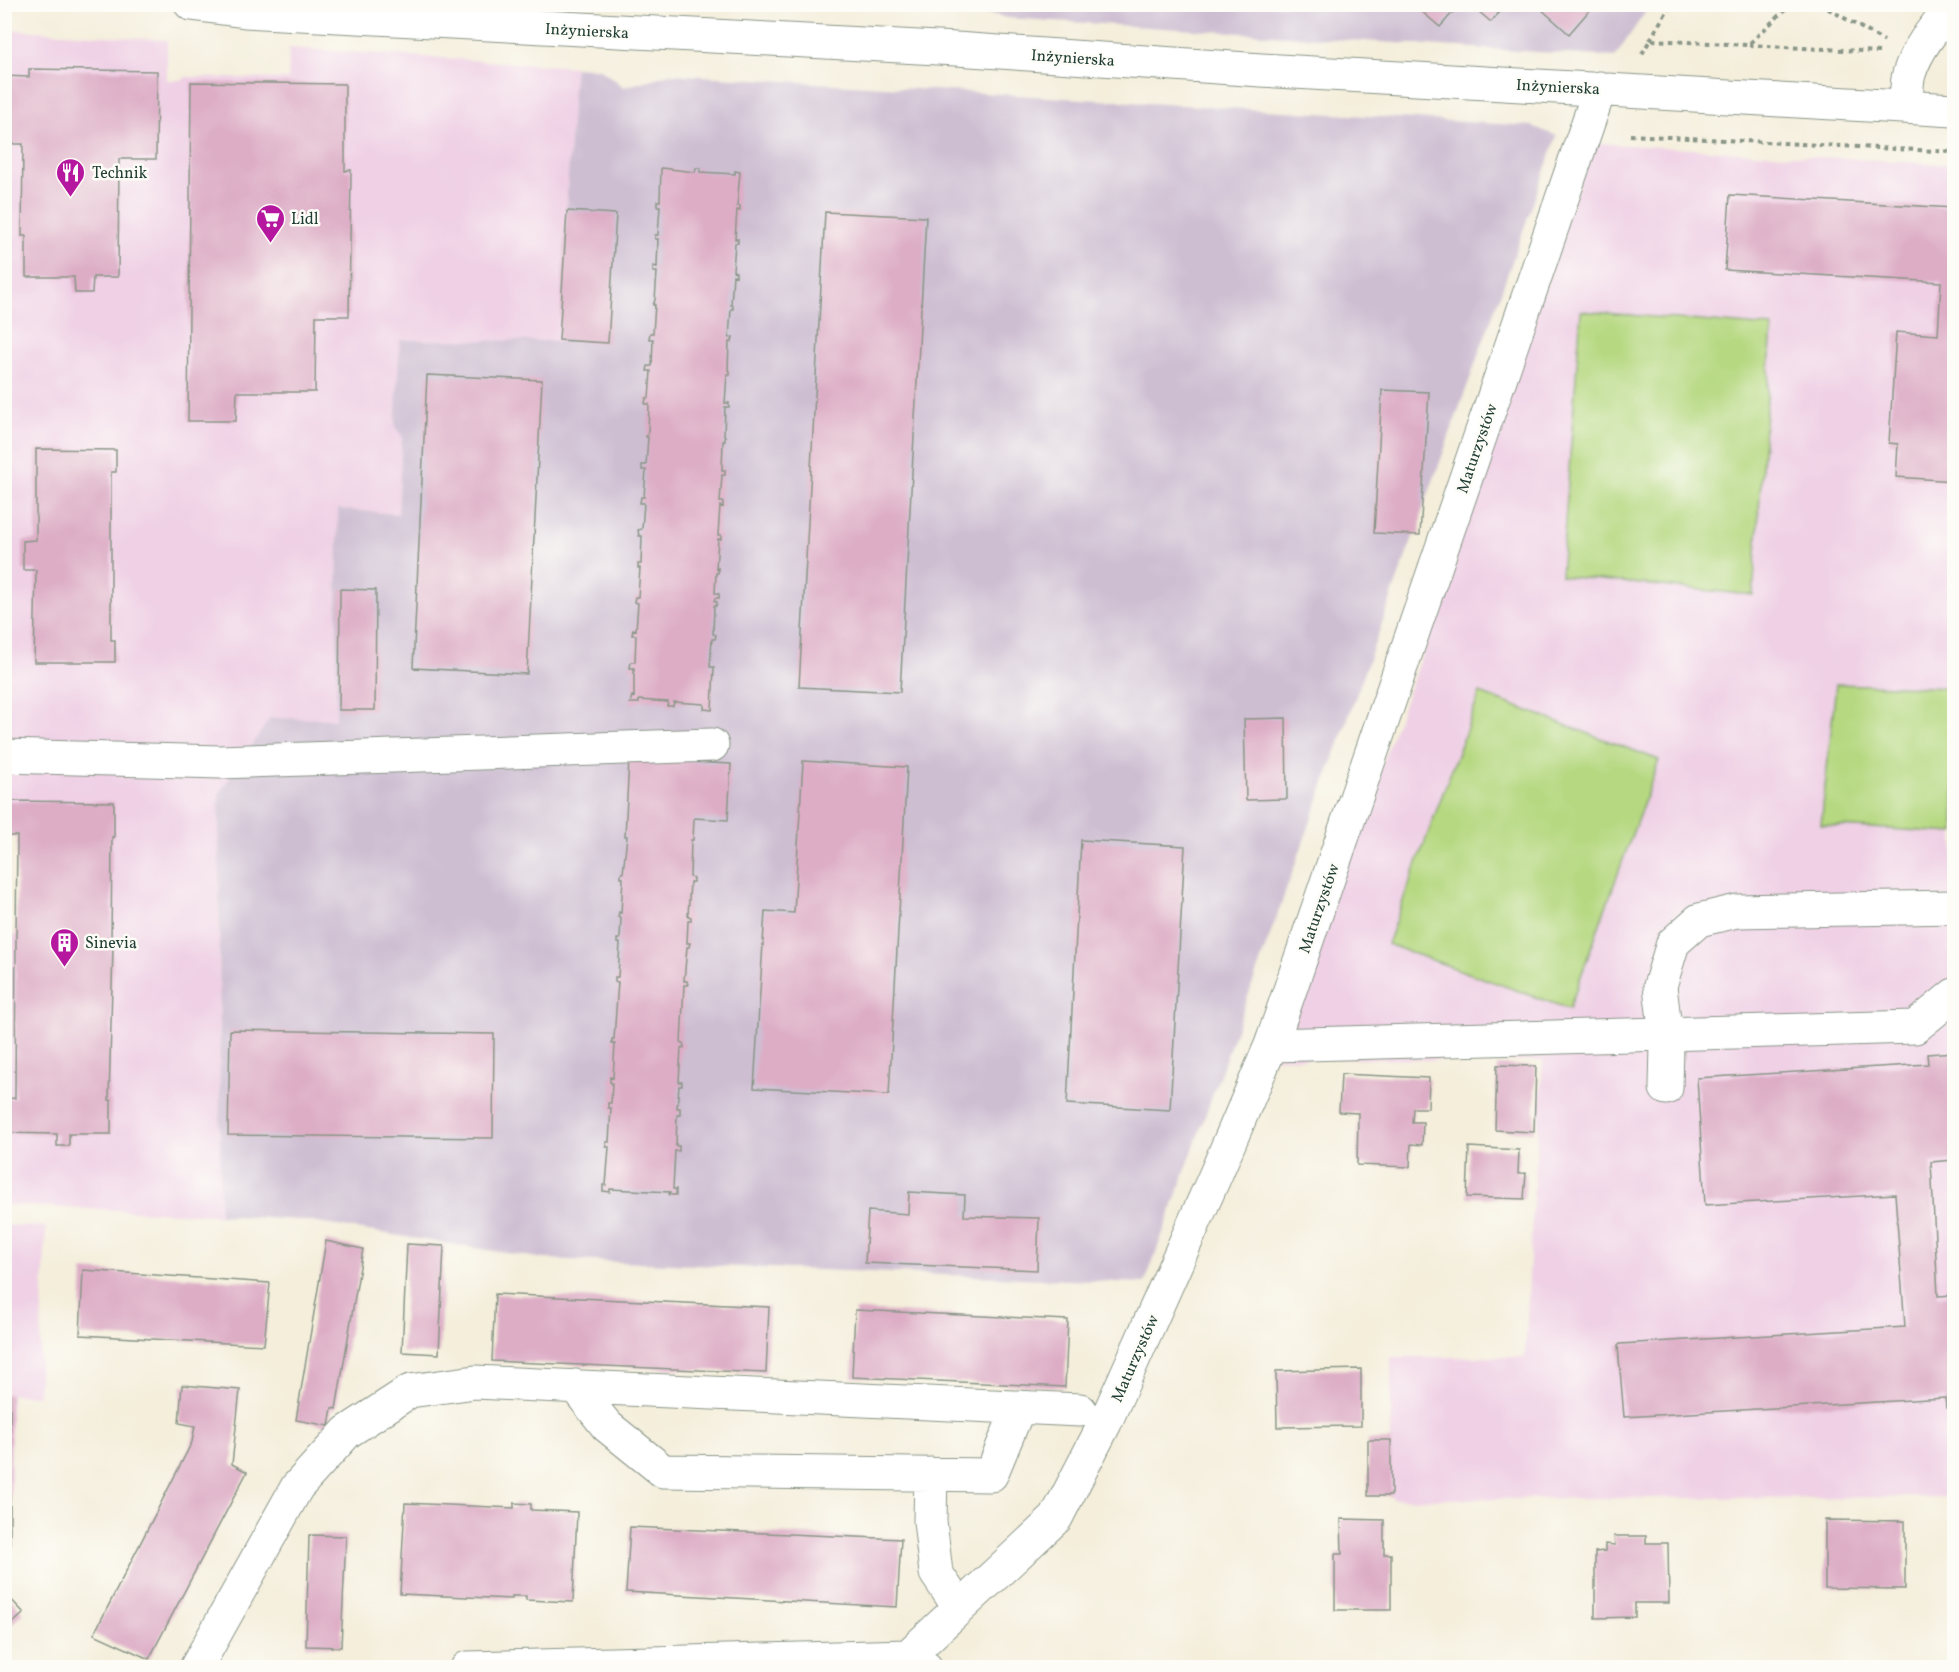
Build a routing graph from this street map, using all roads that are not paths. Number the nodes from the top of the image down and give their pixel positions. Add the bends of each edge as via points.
1 (191, 4) edge
2 (1954, 4) edge
3 (1600, 88) junction
4 (1906, 107) junction
5 (1954, 110) edge
6 (712, 745) dead end
7 (4, 756) edge
8 (1954, 907) edge
9 (1954, 995) edge
10 (1666, 1034) junction
11 (1271, 1045) junction
12 (1666, 1088) dead end
13 (575, 1386) junction
14 (1018, 1407) junction
15 (1080, 1410) dead end
16 (931, 1474) junction
17 (959, 1607) junction
18 (917, 1662) edge
19 (196, 1668) edge
20 (467, 1668) edge

1 - 3 street, Inżynierska via 256,12
2 - 4 street via 1915,59
3 - 4 street, Inżynierska
3 - 11 street, Maturzystów
4 - 5 street, Inżynierska
6 - 7 street via 220,762
8 - 10 street via 1737,911 1699,920 1673,943 1660,986
9 - 10 street via 1915,1027
10 - 11 street
10 - 12 street
11 - 17 street, Maturzystów via 1105,1424 1056,1518
13 - 14 street
13 - 16 street via 607,1426 663,1471
13 - 19 street via 475,1382 410,1391 347,1432 297,1487
14 - 15 street
14 - 16 street via 991,1475
16 - 17 street via 930,1521 936,1573
17 - 18 street, Maturzystów
18 - 20 street

